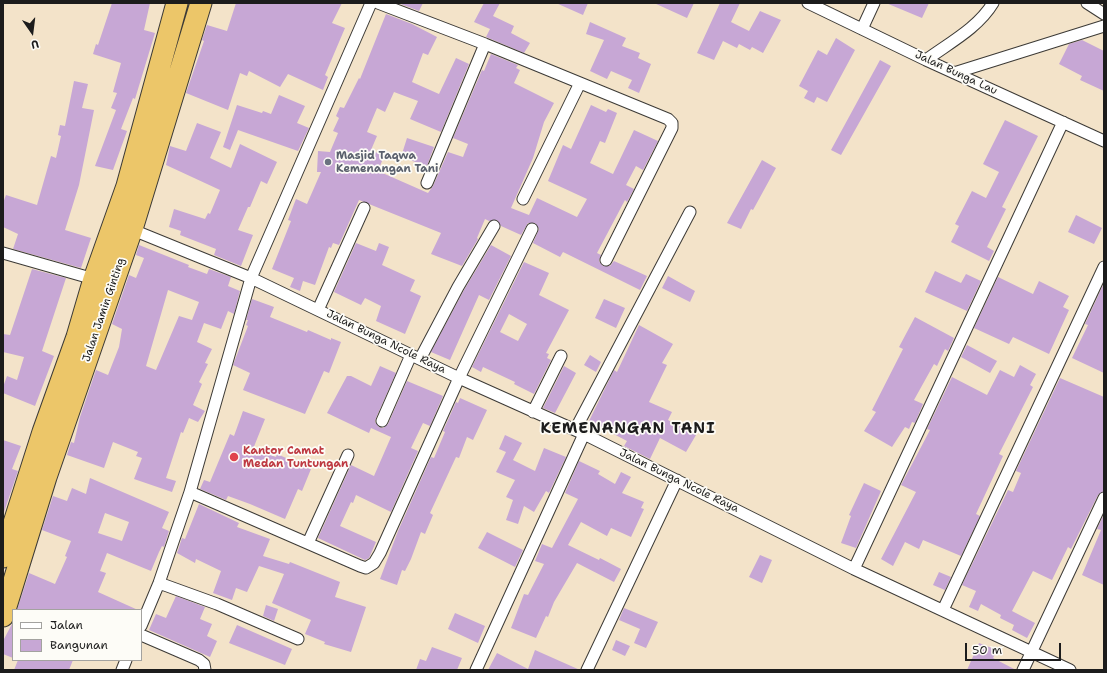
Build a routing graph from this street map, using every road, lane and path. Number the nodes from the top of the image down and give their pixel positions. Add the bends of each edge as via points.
1 (177, 3) edge
2 (201, 3) edge
3 (371, 3) edge
4 (378, 3) edge
5 (808, 3) edge
6 (874, 3) edge
7 (993, 3) edge
8 (1087, 3) edge
9 (1104, 14) edge
10 (1104, 26) edge
11 (862, 29) junction
12 (485, 44) junction
13 (926, 60) junction
14 (954, 73) junction
15 (580, 83) junction
16 (1062, 122) junction
17 (1104, 141) edge
18 (427, 183) dead end
19 (523, 199) dead end
20 (364, 208) dead end
21 (690, 212) dead end
22 (122, 226) junction
23 (494, 226) dead end
24 (532, 229) dead end
25 (3, 252) edge
26 (606, 260) dead end
27 (1104, 267) edge
28 (250, 278) junction
29 (94, 279) junction
30 (318, 310) junction
31 (561, 356) dead end
32 (416, 357) junction
33 (459, 378) junction
34 (533, 412) junction
35 (382, 421) dead end
36 (580, 432) junction
37 (348, 455) dead end
38 (677, 480) junction
39 (190, 492) junction
40 (1104, 498) edge
41 (308, 543) junction
42 (3, 557) edge
43 (854, 569) junction
44 (159, 583) junction
45 (944, 610) junction
46 (3, 616) edge
47 (142, 624) edge
48 (142, 635) edge
49 (298, 639) dead end
50 (1031, 651) junction
51 (205, 670) edge
52 (476, 670) edge
53 (587, 670) edge
54 (1023, 670) edge
55 (1070, 670) edge

1 - 22 highway, Jalan Jamin Ginting via 127,186
2 - 22 highway, Jalan Jamin Ginting
3 - 28 street
4 - 12 street
5 - 11 street, Jalan Bunga Lau
6 - 11 street
7 - 13 street via 977,23
8 - 9 street
10 - 14 street
11 - 13 street, Jalan Bunga Lau
12 - 15 street
12 - 18 street
13 - 14 street, Jalan Bunga Lau
14 - 16 street, Jalan Bunga Lau
15 - 19 street
15 - 26 street via 668,119 672,123 672,128
16 - 17 street, Jalan Bunga Lau
16 - 43 street
20 - 30 street
21 - 36 street
22 - 28 street, Jalan Bunga Ncole Raya
22 - 29 highway, Jalan Jamin Ginting
22 - 46 highway, Jalan Jamin Ginting
23 - 32 street
24 - 33 street
25 - 29 street
27 - 45 street
28 - 30 street, Jalan Bunga Ncole Raya
28 - 39 street
29 - 42 highway, Jalan Jamin Ginting
30 - 32 street, Jalan Bunga Ncole Raya
31 - 34 street
32 - 33 street, Jalan Bunga Ncole Raya
32 - 35 street
33 - 34 street, Jalan Bunga Ncole Raya
33 - 41 street via 374,563 366,568
34 - 36 street, Jalan Bunga Ncole Raya
36 - 38 street, Jalan Bunga Ncole Raya
36 - 52 street
37 - 41 street
38 - 43 street, Jalan Bunga Ncole Raya
38 - 53 street
39 - 41 street
39 - 44 street
40 - 50 street
43 - 45 street, Jalan Bunga Ncole Raya
44 - 47 street
44 - 49 street via 217,604
45 - 50 street, Jalan Bunga Ncole Raya
48 - 51 street via 199,660 204,664
50 - 54 street
50 - 55 street, Jalan Bunga Ncole Raya

